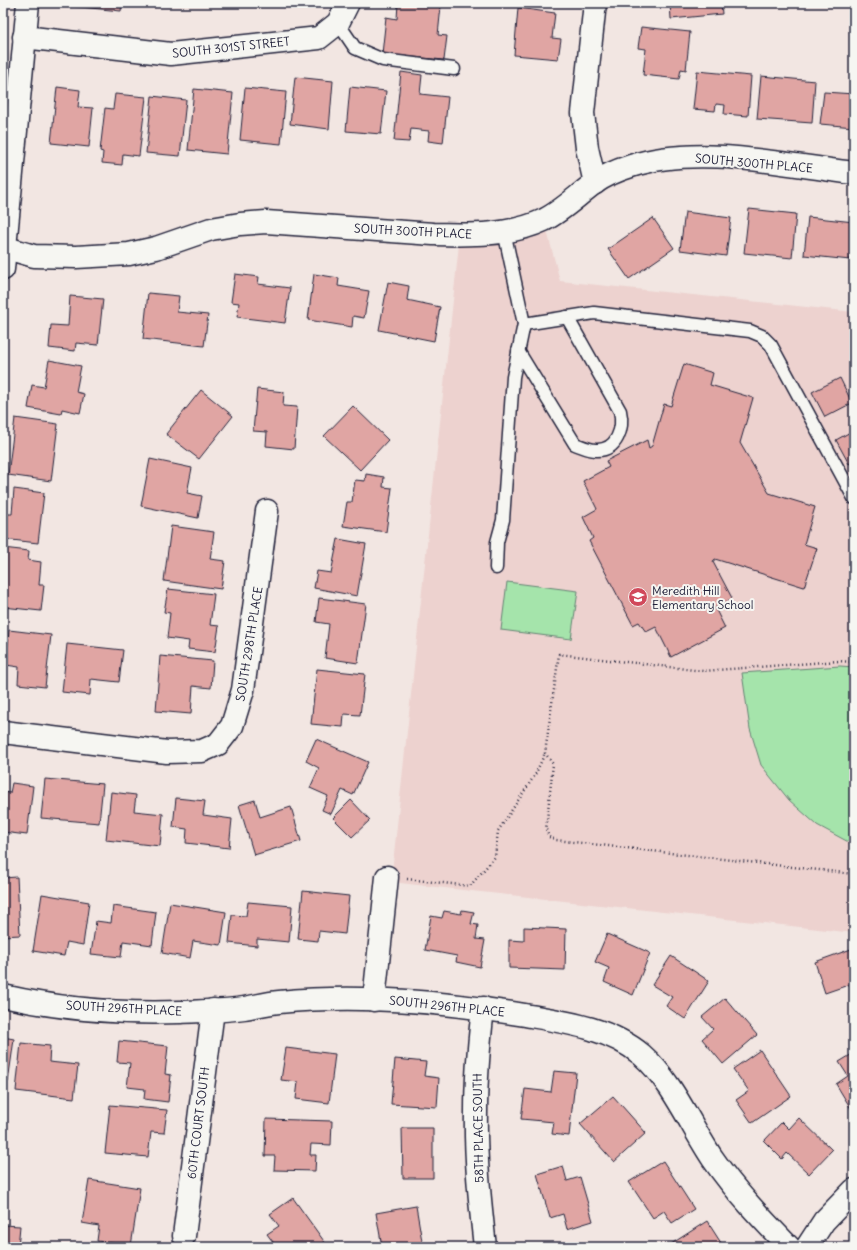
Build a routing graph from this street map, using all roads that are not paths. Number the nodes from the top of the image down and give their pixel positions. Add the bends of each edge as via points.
1 (28, 3) edge
2 (348, 3) edge
3 (595, 3) edge
4 (338, 23) junction
5 (24, 37) junction
6 (454, 69) dead end
7 (854, 172) edge
8 (595, 183) junction
9 (504, 231) junction
10 (4, 255) edge
11 (567, 318) junction
12 (524, 324) junction
13 (518, 351) junction
14 (854, 498) edge
15 (267, 511) dead end
16 (496, 568) dead end
17 (3, 732) edge
18 (387, 878) road end
19 (3, 996) edge
20 (374, 1000) junction
21 (483, 1008) junction
22 (213, 1010) junction
23 (854, 1190) edge
24 (184, 1236) dead end
25 (485, 1247) edge
26 (789, 1247) edge
27 (807, 1247) edge

1 - 5 street
2 - 4 street
3 - 8 street via 583,113 586,148
4 - 5 street, SOUTH 301ST STREET via 319,38 171,54
4 - 6 lane via 355,48 383,60
5 - 10 street
7 - 8 street, SOUTH 300TH PLACE via 721,157 690,156 652,160 613,173
8 - 9 street, SOUTH 300TH PLACE via 544,219
9 - 10 street, SOUTH 300TH PLACE via 460,235 266,222 211,229 156,248 129,254 76,257
9 - 12 lane
11 - 12 lane
11 - 13 lane via 620,411 622,427 614,443 595,450 575,444
11 - 14 lane via 594,313 750,331 762,336 771,345
12 - 13 lane
13 - 16 lane via 513,378 503,520 497,542
15 - 17 street, SOUTH 298TH PLACE via 242,696 232,726 218,744 202,751 168,752
18 - 20 street
19 - 22 street, SOUTH 296TH PLACE via 79,1008 152,1012
20 - 21 street, SOUTH 296TH PLACE via 405,1000
20 - 22 street, SOUTH 296TH PLACE via 278,1002
21 - 25 street, 58TH PLACE SOUTH via 477,1066 476,1113 478,1180
21 - 26 street, SOUTH 296TH PLACE via 587,1027 621,1042 642,1055 668,1086 734,1188
22 - 24 street, 60TH COURT SOUTH
23 - 27 street via 824,1221

